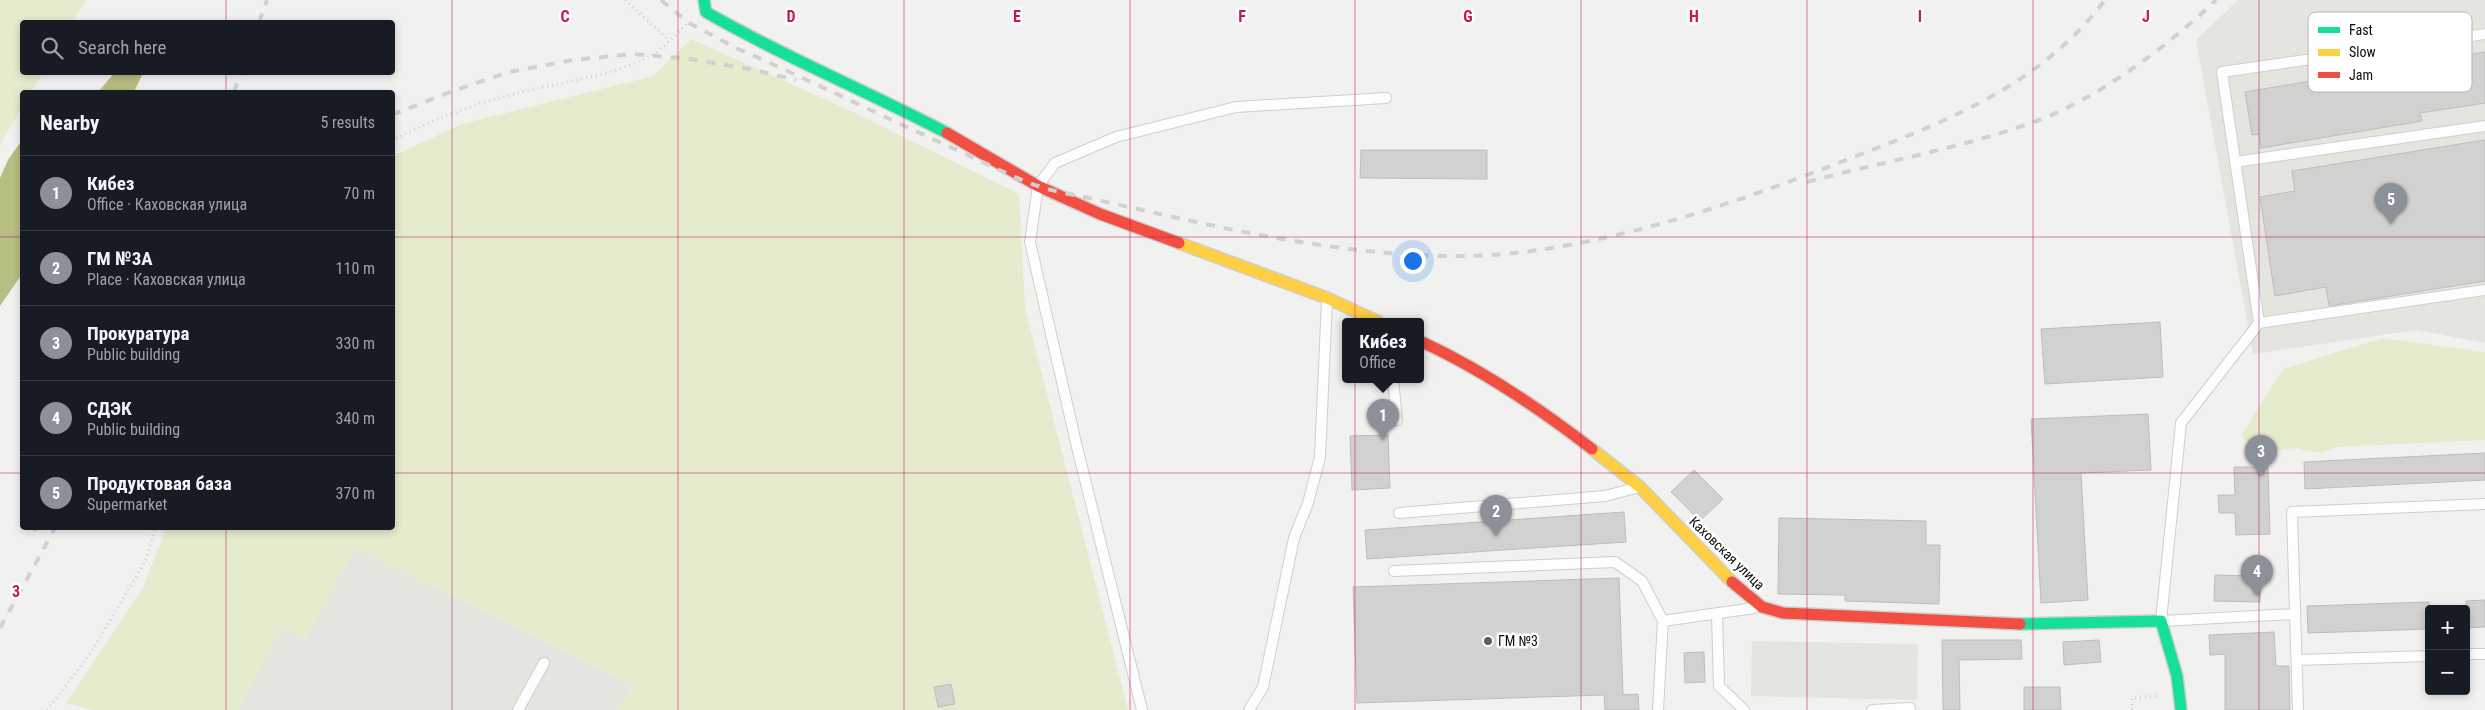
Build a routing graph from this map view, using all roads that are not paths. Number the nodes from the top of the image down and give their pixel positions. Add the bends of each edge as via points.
1 (705, 6) edge
2 (2485, 34) edge
3 (2472, 36) edge
4 (2308, 60) edge
5 (1386, 98) dead end
6 (2485, 126) edge
7 (2235, 162) junction
8 (1038, 186) junction
9 (2485, 290) edge
10 (1327, 298) junction
11 (1370, 318) edge
12 (2259, 324) junction
13 (1424, 343) edge
14 (1393, 383) edge
15 (1397, 420) dead end
16 (1640, 487) junction
17 (2485, 504) edge
18 (1398, 513) dead end
19 (1394, 570) dead end
20 (1762, 607) junction
21 (1717, 613) junction
22 (2296, 614) junction
23 (1663, 621) junction
24 (2160, 621) junction
25 (2470, 654) edge
26 (2485, 654) edge
27 (2425, 656) edge
28 (2297, 660) junction
29 (544, 662) dead end
30 (1910, 708) dead end
31 (518, 710) edge
32 (1142, 710) edge
33 (1249, 710) edge
34 (1658, 710) edge
35 (1744, 710) edge
36 (1872, 710) edge
37 (2181, 710) edge
38 (2298, 710) edge

1 - 8 street via 754,40 882,99 965,142
2 - 3 lane
4 - 7 lane via 2222,72
5 - 8 lane via 1236,107 1116,137 1055,163
6 - 7 lane
7 - 12 lane
8 - 10 street via 1100,214
8 - 32 lane via 1030,242
9 - 12 lane
10 - 11 street
10 - 33 lane via 1320,457 1294,538 1263,687
12 - 24 lane via 2181,423
13 - 16 street, Каховская улица via 1545,413
14 - 15 lane
16 - 18 lane via 1605,496
16 - 20 street, Каховская улица via 1740,590
17 - 22 lane via 2292,512
19 - 23 lane via 1615,562 1642,581
20 - 21 lane
20 - 24 street, Каховская улица via 1783,613 1996,625
21 - 23 lane
21 - 35 lane via 1719,686
22 - 24 lane
22 - 28 lane
23 - 34 lane
24 - 37 street via 2175,666
25 - 26 lane
27 - 28 lane
28 - 38 lane
29 - 31 lane
30 - 36 lane

